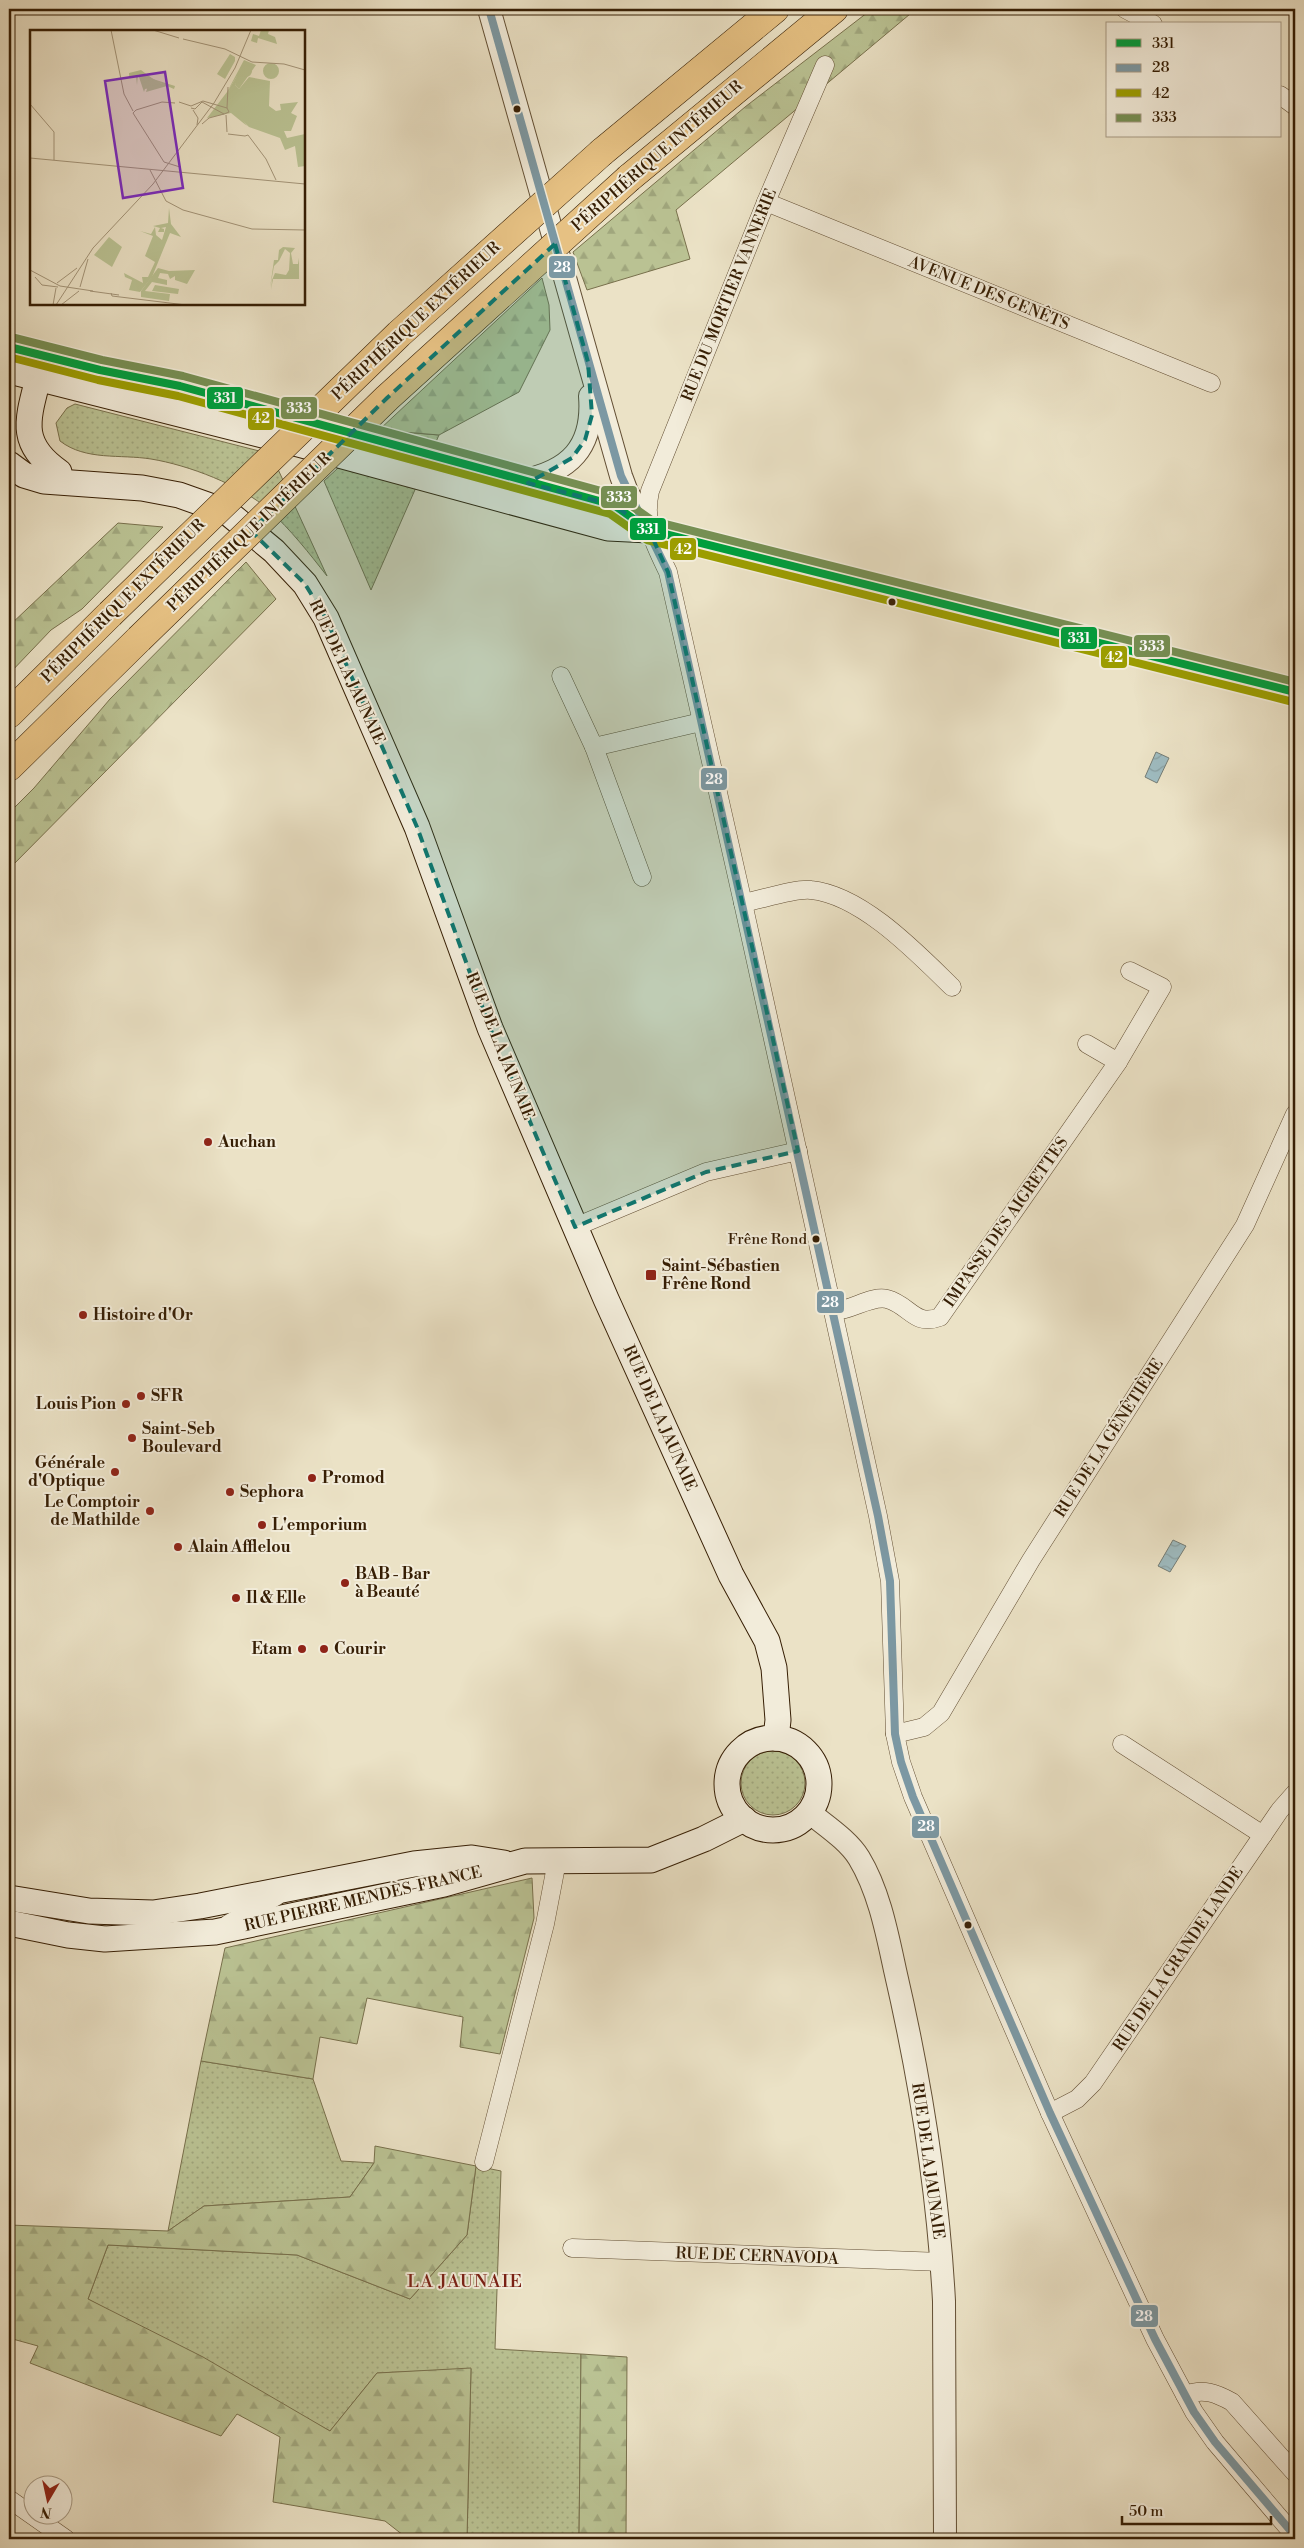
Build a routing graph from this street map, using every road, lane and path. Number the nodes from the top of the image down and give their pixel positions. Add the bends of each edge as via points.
1 (489, 9) edge
2 (775, 9) edge
3 (834, 9) edge
4 (1125, 9) edge
5 (1149, 22) edge
6 (825, 65) dead end
7 (1282, 96) edge
8 (1295, 106) edge
9 (766, 202) junction
10 (588, 362) junction
11 (15, 363) edge
12 (1211, 383) dead end
13 (9, 449) edge
14 (9, 464) edge
15 (60, 472) junction
16 (520, 481) junction
17 (89, 486) junction
18 (648, 530) junction
19 (561, 676) dead end
20 (1295, 692) edge
21 (9, 714) edge
22 (701, 722) junction
23 (594, 747) junction
24 (9, 767) edge
25 (642, 877) dead end
26 (743, 903) junction
27 (1130, 971) dead end
28 (952, 987) dead end
29 (1087, 1044) dead end
30 (1118, 1062) junction
31 (1295, 1114) edge
32 (798, 1151) junction
33 (575, 1227) junction
34 (834, 1311) junction
35 (894, 1734) junction
36 (776, 1738) junction
37 (1122, 1744) dead end
38 (1295, 1793) edge
39 (809, 1812) junction
40 (744, 1819) junction
41 (1263, 1835) junction
42 (557, 1861) junction
43 (511, 1864) junction
44 (295, 1886) junction
45 (9, 1898) edge
46 (9, 1923) edge
47 (215, 1932) junction
48 (1050, 2113) junction
49 (484, 2162) dead end
50 (572, 2248) dead end
51 (942, 2262) junction
52 (1185, 2395) junction
53 (1295, 2473) edge
54 (9, 2500) edge
55 (1295, 2536) edge
56 (66, 2539) edge
57 (945, 2539) edge

1 - 10 street
2 - 21 highway, PÉRIPHÉRIQUE EXTÉRIEUR, bridge via 602,152 399,334
3 - 24 highway, PÉRIPHÉRIQUE INTÉRIEUR, bridge via 629,178 387,398
4 - 5 street
6 - 9 street, RUE DU MORTIER VANNERIE
7 - 8 street
9 - 12 street, AVENUE DES GENÊTS
9 - 18 street, RUE DU MORTIER VANNERIE via 650,491
10 - 16 street via 592,414 590,428 580,449 555,470
10 - 18 street via 626,492
11 - 15 main road, RUE DE LA JAUNAIE via 30,409 29,432 36,452
11 - 16 main road via 200,405 207,406 226,399 368,436
11 - 18 main road via 608,528
13 - 15 main road, RUE DE LA JAUNAIE via 24,452 35,468
14 - 17 main road, RUE DE LA JAUNAIE via 24,475 44,482
15 - 17 main road, RUE DE LA JAUNAIE via 76,476
16 - 18 main road via 614,505
17 - 33 main road, RUE DE LA JAUNAIE via 142,488 179,495 227,512 274,551 305,584 326,618 417,827 490,1028
18 - 20 main road
18 - 22 street via 668,572
19 - 23 street
22 - 23 street
22 - 26 street
23 - 25 street
26 - 28 street via 810,890 848,900 908,944
26 - 32 street
27 - 30 street via 1162,987
29 - 30 street
30 - 34 street, IMPASSE DES AIGRETTES via 940,1317 929,1321 917,1318 900,1304 885,1298
31 - 35 street, RUE DE LA GÉNÊTIÈRE via 1245,1224 1031,1560 941,1713 924,1727
32 - 33 street via 706,1172
32 - 34 street
33 - 36 main road, RUE DE LA JAUNAIE via 731,1575 767,1641 774,1668 778,1720
34 - 35 street via 890,1581
35 - 48 street via 913,1797
36 - 39 main road via 797,1745 813,1760 818,1792
36 - 40 main road via 749,1745 731,1766 729,1795 734,1808
37 - 41 street
38 - 41 street, RUE DE LA GRANDE LANDE
39 - 40 main road via 793,1825 778,1829 762,1828
39 - 51 street, RUE DE LA JAUNAIE via 852,1848 864,1867 878,1903 905,2013 936,2199
40 - 42 main road, RUE PIERRE MENDÈS-FRANCE via 651,1860
41 - 48 street, RUE DE LA GRANDE LANDE via 1093,2083 1078,2099
42 - 43 main road, RUE PIERRE MENDÈS-FRANCE
42 - 49 street via 545,1924
43 - 44 main road, RUE PIERRE MENDÈS-FRANCE via 462,1859 378,1870
43 - 47 main road, RUE PIERRE MENDÈS-FRANCE via 444,1884
44 - 45 main road, RUE PIERRE MENDÈS-FRANCE via 153,1913 89,1911
44 - 47 street, RUE PIERRE MENDÈS-FRANCE
46 - 47 main road, RUE PIERRE MENDÈS-FRANCE via 105,1939
48 - 52 street
50 - 51 street, RUE DE CERNAVODA
51 - 57 street, RUE DE LA JAUNAIE
52 - 53 street via 1205,2391 1219,2394 1232,2402
52 - 55 street via 1215,2442
54 - 56 street

